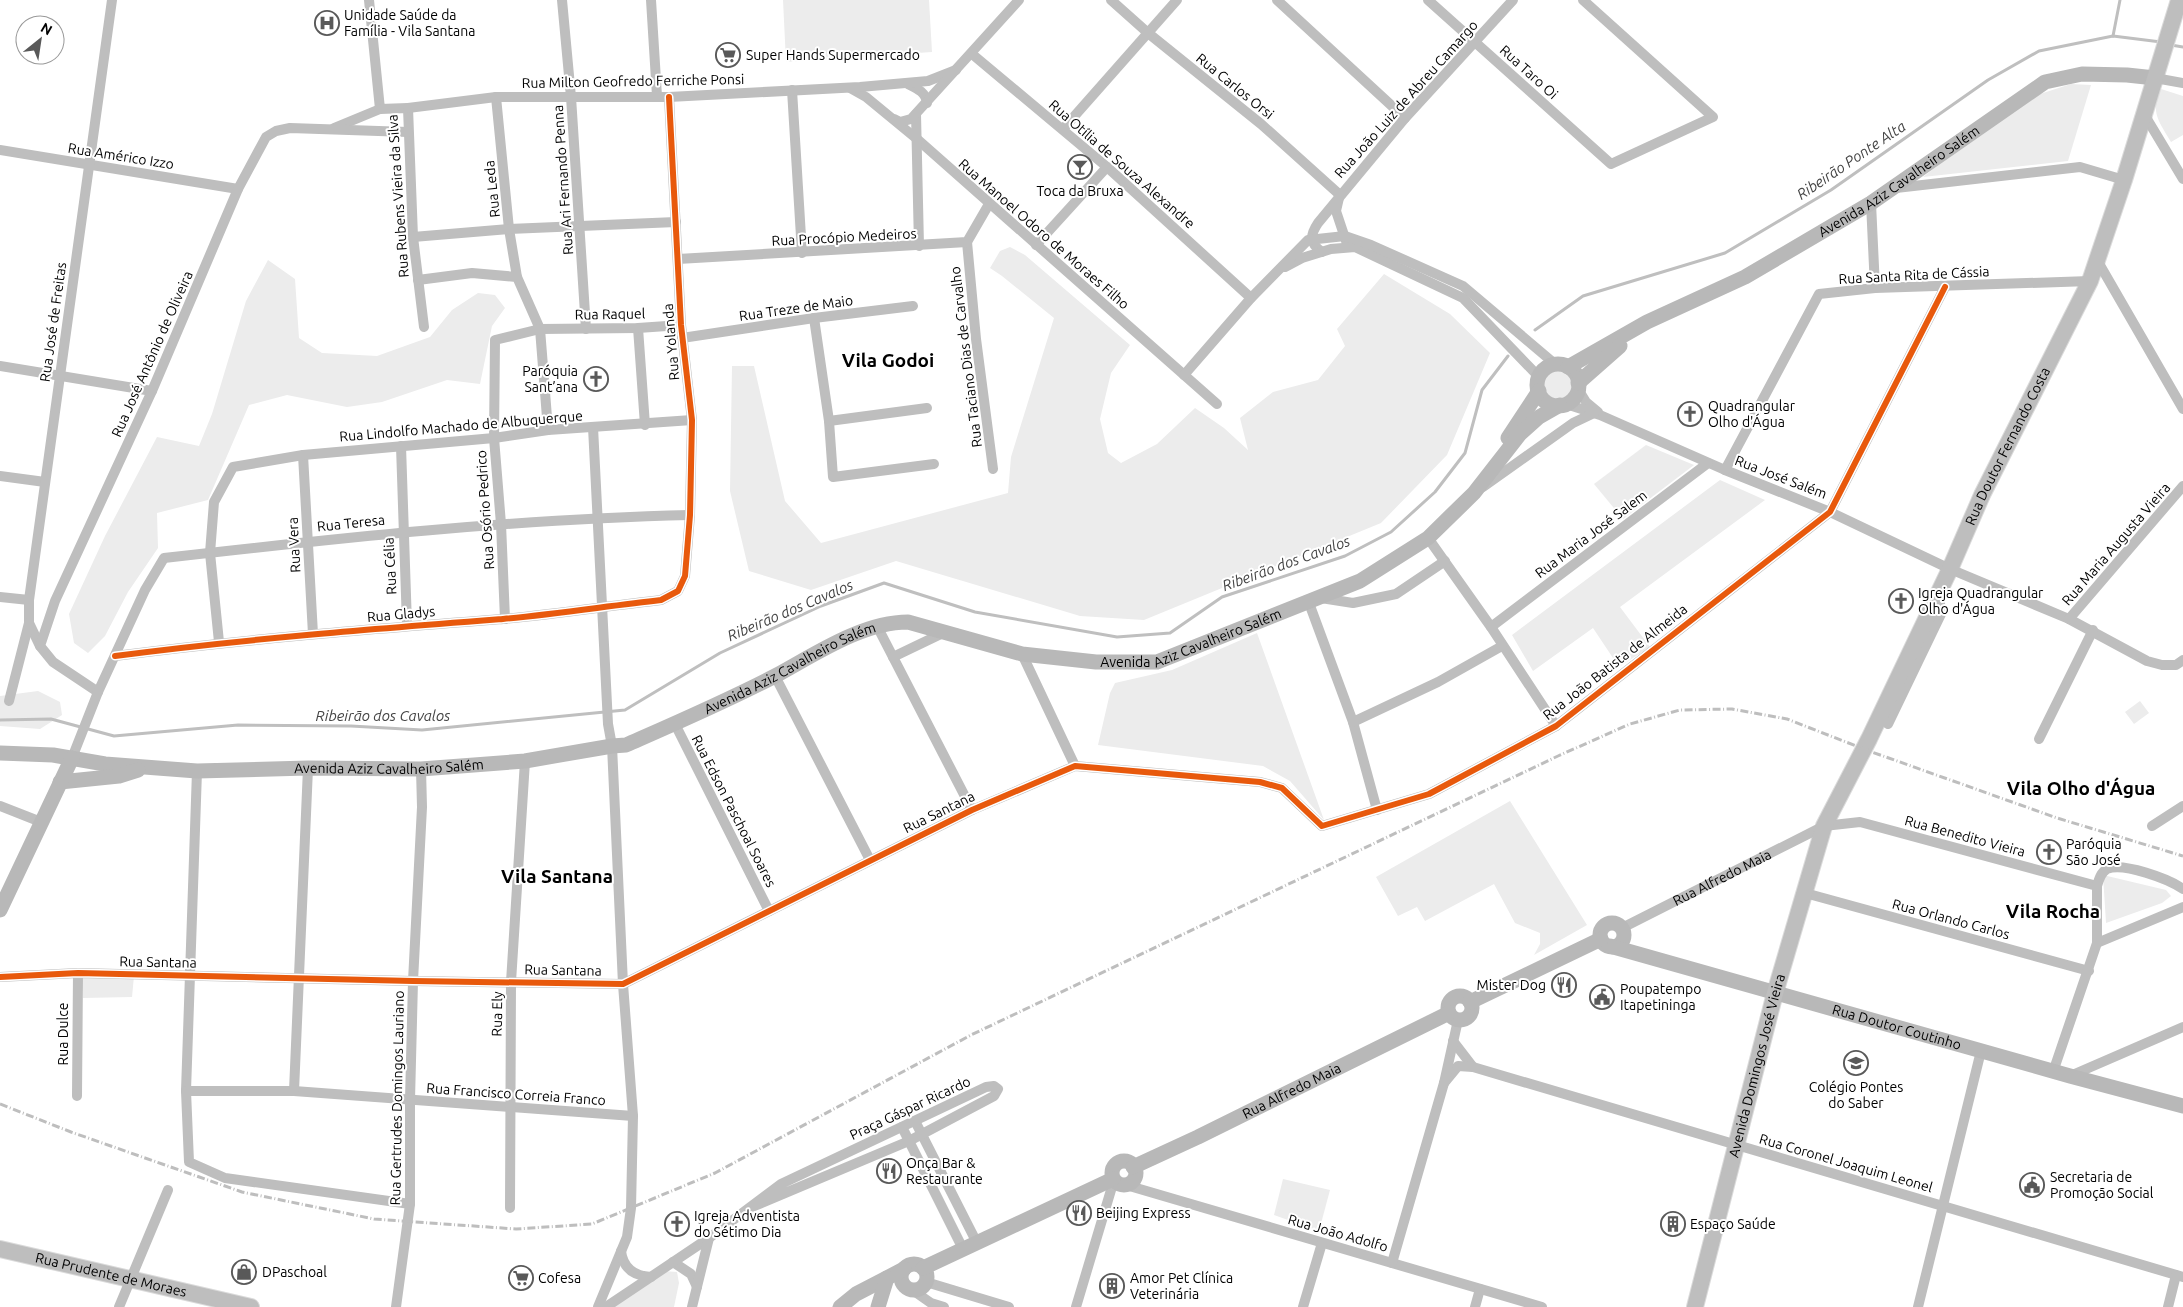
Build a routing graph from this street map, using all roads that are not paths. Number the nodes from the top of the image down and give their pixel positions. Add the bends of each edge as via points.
1 (112, 0) edge
2 (369, 0) edge
3 (562, 0) edge
4 (651, 0) edge
5 (1019, 0) edge
6 (1112, 0) edge
7 (1176, 0) edge
8 (1276, 0) edge
9 (1428, 0) edge
10 (1513, 0) edge
11 (1583, 0) edge
12 (2179, 0) edge
13 (1148, 33) junction
14 (1475, 42) junction
15 (972, 54) junction
16 (956, 70) junction
17 (2156, 78) junction
18 (906, 83) junction
19 (2183, 83) edge
20 (872, 86) junction
21 (855, 88) junction
22 (792, 90) junction
23 (657, 96) junction
24 (496, 97) junction
25 (571, 97) junction
26 (669, 97) junction
27 (870, 100) junction
28 (927, 103) junction
29 (408, 108) junction
30 (380, 109) junction
31 (916, 114) junction
32 (2144, 114) junction
33 (891, 118) junction
34 (1405, 118) junction
35 (332, 129) junction
36 (1063, 129) junction
37 (408, 132) junction
38 (917, 139) junction
39 (0, 150) edge
40 (89, 164) junction
41 (1107, 167) junction
42 (2183, 179) edge
43 (2124, 180) junction
44 (1892, 188) junction
45 (238, 189) junction
46 (1340, 194) junction
47 (1870, 203) junction
48 (989, 204) junction
49 (676, 222) junction
50 (580, 226) junction
51 (510, 229) junction
52 (1345, 236) junction
53 (413, 237) junction
54 (1311, 239) junction
55 (967, 242) junction
56 (1036, 245) junction
57 (919, 246) junction
58 (1332, 249) junction
59 (802, 253) junction
60 (678, 259) junction
61 (2097, 260) junction
62 (1277, 271) junction
63 (517, 277) junction
64 (418, 280) junction
65 (2090, 281) junction
66 (1944, 287) junction
67 (1874, 288) junction
68 (1251, 298) junction
69 (913, 306) dead end
70 (814, 318) junction
71 (1647, 322) junction
72 (681, 325) junction
73 (424, 327) dead end
74 (540, 328) junction
75 (638, 328) junction
76 (586, 329) junction
77 (682, 338) junction
78 (495, 340) joint
79 (0, 366) edge
80 (1561, 366) junction
81 (60, 375) junction
82 (1184, 375) junction
83 (1538, 384) junction
84 (1578, 386) junction
85 (152, 390) junction
86 (1218, 404) dead end
87 (1563, 405) junction
88 (927, 408) dead end
89 (2183, 409) edge
90 (1597, 414) junction
91 (692, 420) junction
92 (829, 421) junction
93 (645, 425) junction
94 (592, 428) junction
95 (548, 430) junction
96 (494, 438) junction
97 (401, 446) junction
98 (303, 455) junction
99 (1708, 463) junction
100 (934, 464) dead end
101 (993, 469) dead end
102 (1725, 470) junction
103 (0, 476) edge
104 (45, 482) junction
105 (2183, 486) edge
106 (1471, 496) junction
107 (1830, 512) junction
108 (690, 515) junction
109 (597, 517) junction
110 (500, 524) junction
111 (402, 531) junction
112 (1428, 538) junction
113 (307, 542) junction
114 (210, 553) junction
115 (1445, 562) junction
116 (1950, 569) junction
117 (681, 584) joint
118 (1937, 596) junction
119 (0, 597) edge
120 (29, 600) junction
121 (1315, 600) junction
122 (601, 607) junction
123 (505, 618) junction
124 (2070, 619) junction
125 (29, 623) junction
126 (407, 625) junction
127 (877, 626) junction
128 (1491, 627) junction
129 (2093, 630) junction
130 (943, 633) junction
131 (313, 634) junction
132 (219, 642) junction
133 (40, 646) junction
134 (1502, 646) junction
135 (1022, 654) junction
136 (116, 656) junction
137 (893, 657) junction
138 (2183, 660) edge
139 (776, 676) junction
140 (98, 692) junction
141 (9, 701) dead end
142 (1354, 722) junction
143 (674, 724) junction
144 (1888, 724) dead end
145 (1556, 726) junction
146 (2039, 739) dead end
147 (612, 746) junction
148 (0, 753) edge
149 (72, 758) junction
150 (525, 761) junction
151 (1075, 766) junction
152 (146, 768) junction
153 (308, 768) junction
154 (421, 769) junction
155 (197, 771) junction
156 (60, 782) junction
157 (0, 806) edge
158 (2183, 806) edge
159 (972, 810) junction
160 (1377, 810) junction
161 (41, 822) junction
162 (1824, 826) junction
163 (2152, 826) dead end
164 (870, 860) junction
165 (2097, 886) junction
166 (2183, 889) edge
167 (1806, 893) junction
168 (2183, 907) edge
169 (0, 910) edge
170 (769, 911) junction
171 (1622, 928) joint
172 (1606, 943) junction
173 (2097, 943) junction
174 (2088, 971) junction
175 (78, 973) junction
176 (189, 975) junction
177 (0, 977) edge
178 (297, 977) junction
179 (413, 981) junction
180 (511, 982) junction
181 (623, 984) junction
182 (1775, 993) junction
183 (1453, 1016) junction
184 (2183, 1027) edge
185 (1453, 1041) junction
186 (1981, 1051) junction
187 (1473, 1067) junction
188 (2053, 1072) junction
189 (2070, 1076) junction
190 (1444, 1083) junction
191 (186, 1091) junction
192 (294, 1091) junction
193 (77, 1096) dead end
194 (410, 1100) junction
195 (2183, 1106) edge
196 (511, 1107) junction
197 (633, 1116) junction
198 (915, 1121) junction
199 (902, 1127) junction
200 (922, 1134) junction
201 (909, 1141) junction
202 (1736, 1145) junction
203 (1118, 1181) junction
204 (168, 1190) dead end
205 (410, 1204) junction
206 (1942, 1206) junction
207 (752, 1207) junction
208 (510, 1208) dead end
209 (709, 1238) junction
210 (978, 1243) junction
211 (1322, 1243) junction
212 (0, 1249) edge
213 (963, 1249) junction
214 (621, 1251) junction
215 (673, 1262) junction
216 (1392, 1263) junction
217 (925, 1275) junction
218 (2180, 1276) edge
219 (651, 1277) junction
220 (131, 1280) junction
221 (906, 1280) junction
222 (885, 1284) junction
223 (698, 1288) junction
224 (1480, 1289) junction
225 (209, 1302) edge
226 (119, 1307) edge
227 (251, 1307) edge
228 (396, 1307) edge
229 (598, 1307) edge
230 (606, 1307) edge
231 (692, 1307) edge
232 (840, 1307) edge
233 (848, 1307) edge
234 (878, 1307) edge
235 (944, 1307) edge
236 (1009, 1307) edge
237 (1076, 1307) edge
238 (1303, 1307) edge
239 (1475, 1307) edge
240 (1542, 1307) edge
241 (1695, 1307) edge
242 (1918, 1307) edge
243 (2168, 1307) edge

1 - 40 street, Rua José de Freitas
2 - 30 street, Rua Rubens Vieira da Silva
3 - 25 street, Rua Ari Fernando Penna
4 - 23 street
5 - 15 street
6 - 13 street, Rua Carlos Orsi
7 - 13 street
8 - 34 street
9 - 14 street, Rua Taro Oi
10 - 14 street, Rua João Luiz de Abreu Camargo
11 - 14 street, Rua Taro Oi via 1713,117 1611,164
12 - 17 main road, Rua Doutor Fernando Costa
13 - 36 street
13 - 46 street, Rua Carlos Orsi via 1261,124
14 - 34 street, Rua João Luiz de Abreu Camargo
15 - 16 street
15 - 36 street, Rua Otília de Souza Alexandre
16 - 18 street, Rua Milton Geofredo Ferriche Ponsi via 928,81
16 - 28 street
17 - 19 street
17 - 32 main road, Rua Doutor Fernando Costa
17 - 44 main road, Avenida Aziz Cavalheiro Salém via 2082,74 2045,82
18 - 20 street, Rua Milton Geofredo Ferriche Ponsi
18 - 28 street via 921,91
20 - 21 street, Rua Milton Geofredo Ferriche Ponsi
20 - 27 street via 867,92
21 - 22 street, Rua Milton Geofredo Ferriche Ponsi
21 - 27 street, Rua Manoel Odoro de Moraes Filho
22 - 26 street, Rua Milton Geofredo Ferriche Ponsi
22 - 59 street
23 - 25 street, Rua Milton Geofredo Ferriche Ponsi
23 - 26 street, Rua Milton Geofredo Ferriche Ponsi
24 - 25 street, Rua Milton Geofredo Ferriche Ponsi
24 - 29 street, Rua Milton Geofredo Ferriche Ponsi
24 - 51 street, Rua Leda
25 - 50 street, Rua Ari Fernando Penna
26 - 49 street, Rua Yolanda
27 - 33 street, Rua Manoel Odoro de Moraes Filho
28 - 31 street
29 - 30 street, Rua Rubens Vieira da Silva
29 - 37 street, Rua Rubens Vieira da Silva
30 - 35 street
31 - 33 street via 906,122
31 - 38 street
32 - 42 street
32 - 43 main road, Rua Doutor Fernando Costa
33 - 38 street, Rua Manoel Odoro de Moraes Filho
34 - 46 street, Rua João Luiz de Abreu Camargo
35 - 37 street, Rua José Antônio de Oliveira
35 - 45 street, Rua José Antônio de Oliveira via 290,128 266,137
36 - 41 street, Rua Otília de Souza Alexandre
37 - 53 street, Rua Rubens Vieira da Silva
38 - 48 street, Rua Manoel Odoro de Moraes Filho
38 - 57 street
39 - 40 street, Rua Américo Izzo
40 - 45 street, Rua Américo Izzo
40 - 81 street, Rua José de Freitas
41 - 56 street
41 - 68 street, Rua Otília de Souza Alexandre
43 - 44 street via 2080,167
43 - 61 main road, Rua Doutor Fernando Costa
44 - 47 main road, Avenida Aziz Cavalheiro Salém
45 - 85 street, Rua José Antônio de Oliveira
46 - 52 street, Rua João Luiz de Abreu Camargo via 1336,211
46 - 54 street, Rua João Luiz de Abreu Camargo via 1312,231
47 - 67 street
47 - 71 main road, Avenida Aziz Cavalheiro Salém via 1745,277
48 - 55 street
48 - 56 street, Rua Manoel Odoro de Moraes Filho
49 - 50 street
49 - 60 street, Rua Yolanda
50 - 51 street
50 - 76 street, Rua Ari Fernando Penna
51 - 53 street
51 - 63 street, Rua Leda
52 - 54 street
52 - 58 street via 1346,239
52 - 80 street via 1463,286
53 - 64 street, Rua Rubens Vieira da Silva
54 - 58 street via 1314,246
54 - 62 street, Rua João Luiz de Abreu Camargo
55 - 57 street, Rua Procópio Medeiros
55 - 101 street, Rua Taciano Dias de Carvalho
56 - 82 street, Rua Manoel Odoro de Moraes Filho
57 - 59 street, Rua Procópio Medeiros
58 - 62 street, Rua João Luiz de Abreu Camargo via 1302,258
58 - 83 street via 1355,247 1462,298
59 - 60 street, Rua Procópio Medeiros
60 - 72 street, Rua Yolanda
61 - 65 main road, Rua Doutor Fernando Costa
61 - 89 street
62 - 68 street, Rua João Luiz de Abreu Camargo
63 - 64 street via 472,273
63 - 74 street, Rua Leda
64 - 73 street, Rua Rubens Vieira da Silva
65 - 66 street, Rua Santa Rita de Cássia
65 - 116 main road, Rua Doutor Fernando Costa via 1982,495
66 - 67 street, Rua Santa Rita de Cássia
66 - 107 street, Rua João Batista de Almeida
67 - 102 street, Rua Santa Rita de Cássia via 1819,294
68 - 82 street, Rua João Luiz de Abreu Camargo
69 - 70 street, Rua Treze de Maio
70 - 77 street, Rua Treze de Maio
70 - 92 street
71 - 80 main road, Avenida Aziz Cavalheiro Salém
71 - 84 main road, Avenida Aziz Cavalheiro Salém
72 - 75 street, Rua Raquel
72 - 77 street, Rua Yolanda
74 - 76 street, Rua Raquel
74 - 78 street, Rua Raquel
74 - 95 street, Rua Leda
75 - 76 street, Rua Raquel
75 - 93 street
77 - 91 street, Rua Yolanda
78 - 96 street, Rua Osório Pedrico
79 - 81 street
80 - 83 main road via 1548,367
80 - 84 main road via 1577,377
81 - 85 street
81 - 104 street, Rua José de Freitas
82 - 86 street, Rua Manoel Odoro de Moraes Filho
83 - 87 main road via 1547,402
83 - 106 main road, Avenida Aziz Cavalheiro Salém
84 - 87 main road via 1572,400
84 - 90 street
85 - 133 street, Rua José Antônio de Oliveira via 56,601
87 - 90 street, Rua José Salém
87 - 106 main road, Avenida Aziz Cavalheiro Salém via 1539,417 1520,434
88 - 92 street
90 - 99 street, Rua José Salém
90 - 106 street via 1573,423
91 - 93 street, Rua Lindolfo Machado de Albuquerque
91 - 108 street, Rua Yolanda
92 - 100 street via 833,477
93 - 94 street, Rua Lindolfo Machado de Albuquerque
94 - 95 street, Rua Lindolfo Machado de Albuquerque
94 - 109 street
95 - 96 street, Rua Lindolfo Machado de Albuquerque
96 - 97 street, Rua Lindolfo Machado de Albuquerque
96 - 110 street, Rua Osório Pedrico
97 - 98 street, Rua Lindolfo Machado de Albuquerque
97 - 111 street, Rua Célia
98 - 113 street, Rua Vera
98 - 114 street, Rua Lindolfo Machado de Albuquerque via 233,467 214,502
99 - 102 street, Rua José Salém
99 - 128 street, Rua Maria José Salem
102 - 107 street, Rua José Salém
103 - 104 street
104 - 120 street, Rua José de Freitas
105 - 124 street, Rua Maria Augusta Vieira
106 - 112 main road, Avenida Aziz Cavalheiro Salém
107 - 116 street, Rua José Salém
107 - 145 street, Rua João Batista de Almeida
108 - 109 street, Rua Teresa
108 - 117 street, Rua Yolanda via 685,576
109 - 110 street, Rua Teresa
109 - 122 street
110 - 111 street, Rua Teresa
110 - 123 street, Rua Osório Pedrico
111 - 113 street, Rua Teresa
111 - 126 street, Rua Célia
112 - 115 street
112 - 121 main road, Avenida Aziz Cavalheiro Salém via 1360,581
113 - 114 street, Rua Teresa
113 - 131 street, Rua Vera
114 - 132 street
114 - 136 street, Rua Teresa via 164,558 145,590
115 - 121 street via 1396,594 1353,603
115 - 128 street
116 - 118 main road, Rua Doutor Fernando Costa
116 - 124 street, Rua José Salém
117 - 122 street, Rua Gladys via 678,591 661,600
118 - 144 street via 1941,607 1936,626
118 - 162 main road, Rua Doutor Fernando Costa
119 - 120 street
120 - 125 street, Rua José de Freitas
121 - 135 main road, Avenida Aziz Cavalheiro Salém via 1157,662 1096,662
121 - 142 street
122 - 123 street, Rua Gladys
122 - 147 street
123 - 126 street, Rua Gladys
124 - 129 street, Rua José Salém
125 - 133 street, Rua José de Freitas
125 - 141 street
126 - 131 street, Rua Gladys
127 - 130 main road, Avenida Aziz Cavalheiro Salém via 908,622
127 - 137 street
127 - 139 main road, Avenida Aziz Cavalheiro Salém via 808,656
128 - 134 street
129 - 138 street, Rua José Salém via 2147,661 2176,665
129 - 146 street
130 - 135 main road, Avenida Aziz Cavalheiro Salém
130 - 137 street
131 - 132 street, Rua Gladys
132 - 136 street, Rua Gladys
133 - 140 street via 53,662
134 - 142 street via 1438,682
134 - 145 street
135 - 151 street
136 - 140 street, Rua Teresa
137 - 159 street
139 - 143 main road, Avenida Aziz Cavalheiro Salém
139 - 164 street
140 - 149 street, Rua Teresa
142 - 160 street
143 - 147 main road, Avenida Aziz Cavalheiro Salém via 626,745
143 - 170 street, Rua Edson Paschoal Soares
145 - 160 street, Rua João Batista de Almeida via 1428,794
147 - 150 main road, Avenida Aziz Cavalheiro Salém
147 - 181 street
148 - 149 main road, Avenida Aziz Cavalheiro Salém
149 - 152 main road, Avenida Aziz Cavalheiro Salém
149 - 156 main road
150 - 154 main road, Avenida Aziz Cavalheiro Salém
150 - 180 street, Rua Ely
151 - 159 street, Rua Santana
151 - 160 street, Rua João Batista de Almeida via 1260,782 1282,788 1322,826
152 - 155 main road, Avenida Aziz Cavalheiro Salém
152 - 156 main road via 119,776
153 - 154 main road, Avenida Aziz Cavalheiro Salém
153 - 155 main road, Avenida Aziz Cavalheiro Salém
153 - 178 street
154 - 179 street, Rua Gertrudes Domingos Lauriano
155 - 176 street
156 - 161 main road
157 - 161 street
158 - 163 street
159 - 164 street, Rua Santana
161 - 169 main road
162 - 165 street, Rua Benedito Vieira via 1860,822
162 - 167 main road, Avenida Domingos José Vieira
162 - 171 street, Rua Alfredo Maia
164 - 170 street, Rua Santana
165 - 166 street via 2105,870 2115,867 2158,878
165 - 173 street
167 - 174 street, Rua Orlando Carlos
167 - 182 main road, Avenida Domingos José Vieira
168 - 173 street
170 - 181 street, Rua Santana
171 - 172 main road via 1613,923 1606,924 1600,932
172 - 182 main road, Rua Doutor Coutinho
172 - 183 main road via 1470,1002 1464,997 1454,998 1449,1003
173 - 174 street
174 - 188 street
175 - 176 street, Rua Santana
175 - 177 street, Rua Santana
175 - 193 street, Rua Dulce
176 - 178 street, Rua Santana
176 - 191 street
178 - 179 street, Rua Santana
178 - 192 street
179 - 180 street, Rua Santana
179 - 194 street, Rua Gertrudes Domingos Lauriano
180 - 181 street, Rua Santana
180 - 196 street, Rua Ely
181 - 197 street
182 - 186 main road, Rua Doutor Coutinho
182 - 202 main road, Avenida Domingos José Vieira
183 - 185 street
183 - 203 main road, Rua Alfredo Maia via 1133,1167 1136,1172 1134,1180
184 - 189 street
185 - 187 street
185 - 190 street
186 - 188 main road, Rua Doutor Coutinho
186 - 206 street
187 - 190 street via 1458,1066
187 - 202 street, Rua Coronel Joaquim Leonel
188 - 189 main road, Rua Doutor Coutinho
189 - 195 main road, Rua Doutor Coutinho
190 - 216 street
191 - 192 street, Rua Francisco Correia Franco
191 - 205 street via 189,1162 225,1178
192 - 194 street, Rua Francisco Correia Franco
194 - 196 street, Rua Francisco Correia Franco
194 - 205 street, Rua Gertrudes Domingos Lauriano
196 - 197 street, Rua Francisco Correia Franco
196 - 208 street, Rua Ely
197 - 214 street via 631,1208 629,1229
198 - 199 street, Praça Gáspar Ricardo
198 - 200 street
198 - 200 street, Praça Gáspar Ricardo via 986,1087 998,1089 994,1096
199 - 201 street
199 - 207 street, Praça Gáspar Ricardo via 781,1184
200 - 201 street, Praça Gáspar Ricardo
200 - 210 street
201 - 207 street, Praça Gáspar Ricardo
201 - 213 street
202 - 206 street, Rua Coronel Joaquim Leonel
202 - 241 main road, Avenida Domingos José Vieira
203 - 210 main road
203 - 211 street, Rua João Adolfo
203 - 237 street
204 - 220 street
205 - 228 street, Rua Gertrudes Domingos Lauriano
206 - 218 street, Rua Coronel Joaquim Leonel
206 - 242 street
207 - 209 street, Praça Gáspar Ricardo
209 - 215 street, Praça Gáspar Ricardo
209 - 223 street
210 - 213 main road
211 - 216 street, Rua João Adolfo
211 - 238 street
212 - 220 main road, Rua Prudente de Moraes
213 - 217 main road
214 - 219 street via 629,1270
214 - 229 street
215 - 219 street, Praça Gáspar Ricardo
215 - 223 street via 691,1274
216 - 224 street, Rua João Adolfo
217 - 221 main road via 920,1289
217 - 221 main road via 916,1264
217 - 236 street
218 - 243 street
219 - 230 street, Praça Gáspar Ricardo
220 - 225 main road, Rua Prudente de Moraes
220 - 226 street
221 - 222 main road
221 - 235 street via 931,1303
222 - 232 main road via 856,1294
222 - 233 main road
222 - 234 main road
223 - 231 street
224 - 239 street
224 - 240 street, Rua João Adolfo
225 - 227 main road, Rua Prudente de Moraes

